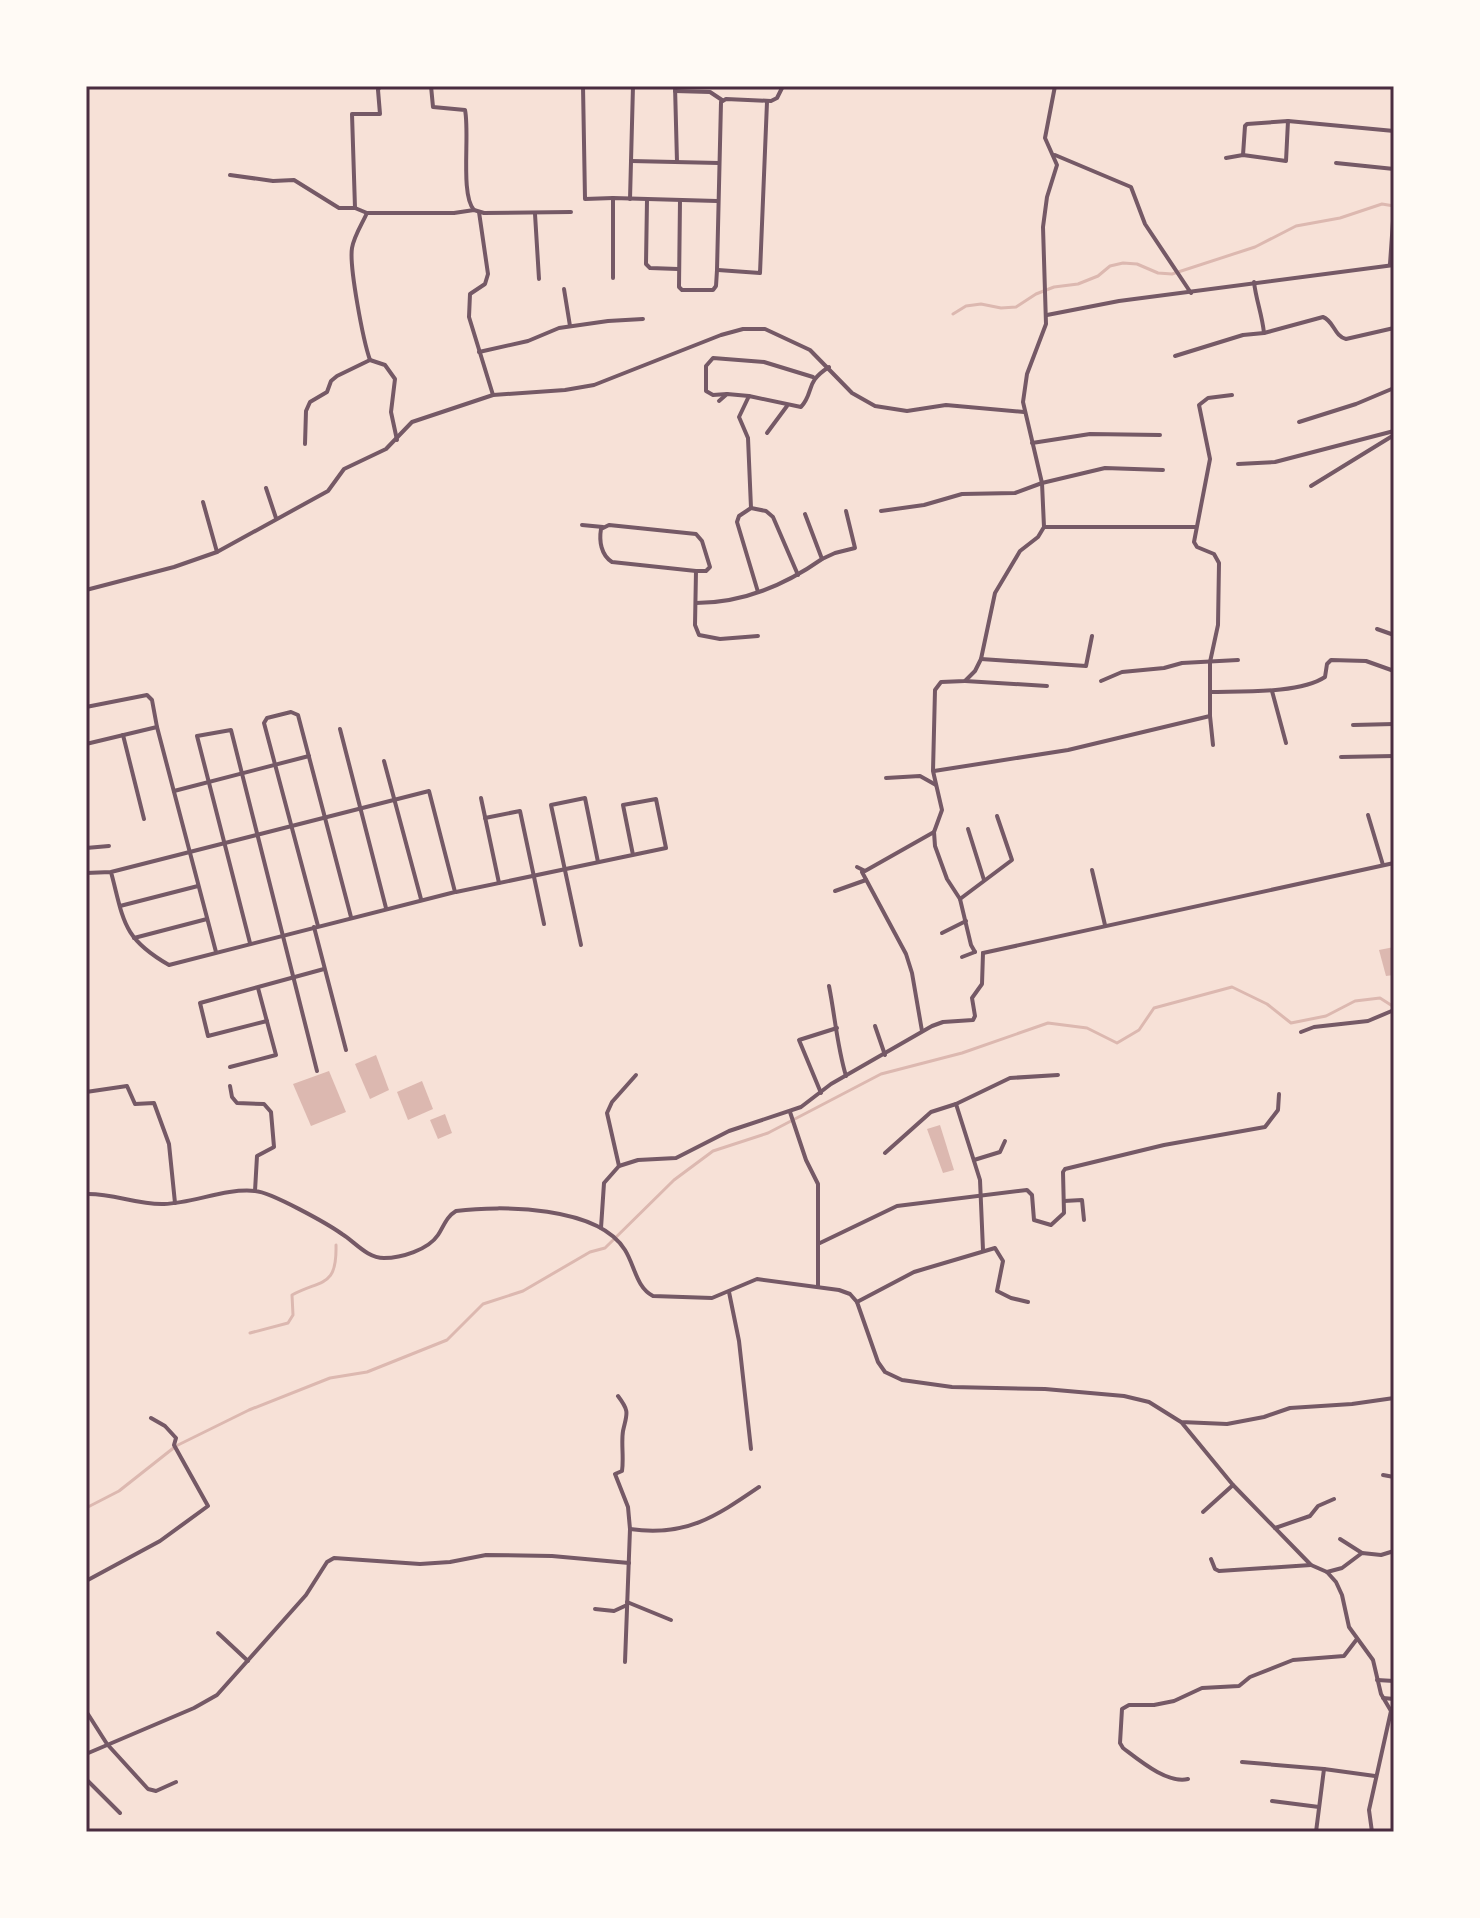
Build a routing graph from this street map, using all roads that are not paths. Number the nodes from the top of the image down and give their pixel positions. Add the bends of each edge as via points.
1 (380, 86) edge
2 (428, 86) edge
3 (583, 86) edge
4 (633, 86) edge
5 (783, 86) edge
6 (1055, 86) edge
7 (675, 89) edge
8 (722, 100) junction
9 (767, 102) junction
10 (1288, 121) junction
11 (1394, 131) edge
12 (1054, 155) junction
13 (1243, 155) junction
14 (1226, 158) dead end
15 (631, 161) junction
16 (677, 162) junction
17 (719, 163) junction
18 (1336, 163) dead end
19 (1394, 169) edge
20 (230, 175) dead end
21 (613, 198) junction
22 (630, 199) junction
23 (647, 200) junction
24 (680, 200) junction
25 (717, 201) junction
26 (1394, 207) edge
27 (355, 208) junction
28 (477, 211) junction
29 (571, 212) dead end
30 (367, 213) junction
31 (535, 213) junction
32 (1393, 220) edge
33 (1392, 264) edge
34 (678, 269) junction
35 (717, 270) junction
36 (613, 278) dead end
37 (539, 279) dead end
38 (1254, 282) junction
39 (564, 289) dead end
40 (1191, 293) junction
41 (1047, 315) junction
42 (643, 319) dead end
43 (570, 326) junction
44 (1394, 328) edge
45 (1264, 333) junction
46 (479, 352) junction
47 (1175, 356) dead end
48 (370, 360) junction
49 (829, 367) junction
50 (813, 377) junction
51 (1394, 388) edge
52 (727, 394) junction
53 (493, 395) junction
54 (1232, 395) dead end
55 (749, 396) junction
56 (719, 401) dead end
57 (787, 406) junction
58 (1024, 412) junction
59 (1299, 422) dead end
60 (767, 433) dead end
61 (1394, 433) edge
62 (1160, 435) dead end
63 (397, 440) junction
64 (1032, 443) junction
65 (305, 444) dead end
66 (1238, 464) dead end
67 (1163, 470) dead end
68 (1042, 483) junction
69 (1311, 486) dead end
70 (266, 488) dead end
71 (203, 502) dead end
72 (751, 508) junction
73 (846, 511) dead end
74 (881, 511) dead end
75 (805, 514) dead end
76 (276, 518) junction
77 (582, 525) dead end
78 (603, 527) junction
79 (1044, 527) junction
80 (1195, 527) junction
81 (217, 552) junction
82 (822, 559) junction
83 (696, 571) junction
84 (799, 576) junction
85 (86, 590) edge
86 (758, 592) junction
87 (696, 603) junction
88 (1377, 629) dead end
89 (1394, 635) edge
90 (758, 636) dead end
91 (1092, 636) dead end
92 (981, 659) junction
93 (1238, 660) dead end
94 (1210, 662) junction
95 (1394, 671) edge
96 (965, 681) junction
97 (1101, 681) dead end
98 (1047, 686) dead end
99 (1272, 691) junction
100 (1210, 692) junction
101 (86, 707) edge
102 (1210, 716) junction
103 (1394, 724) edge
104 (1353, 725) dead end
105 (157, 727) junction
106 (340, 729) dead end
107 (123, 735) junction
108 (1286, 743) dead end
109 (86, 744) edge
110 (1213, 745) dead end
111 (309, 756) junction
112 (1394, 756) edge
113 (1341, 757) dead end
114 (384, 761) dead end
115 (276, 764) junction
116 (933, 771) junction
117 (242, 774) junction
118 (886, 778) dead end
119 (208, 782) junction
120 (936, 785) junction
121 (174, 791) junction
122 (481, 798) dead end
123 (395, 800) junction
124 (361, 809) junction
125 (1368, 815) dead end
126 (997, 816) dead end
127 (325, 817) junction
128 (485, 818) junction
129 (144, 819) dead end
130 (293, 825) junction
131 (968, 829) dead end
132 (934, 832) junction
133 (257, 834) junction
134 (224, 843) junction
135 (109, 846) dead end
136 (86, 848) edge
137 (189, 852) junction
138 (633, 855) junction
139 (598, 862) junction
140 (1394, 863) edge
141 (1383, 865) junction
142 (857, 867) dead end
143 (565, 869) junction
144 (1092, 870) dead end
145 (111, 872) junction
146 (862, 872) junction
147 (86, 873) edge
148 (534, 876) junction
149 (866, 880) junction
150 (984, 881) junction
151 (499, 883) junction
152 (198, 886) junction
153 (835, 891) dead end
154 (455, 892) junction
155 (421, 899) junction
156 (960, 899) junction
157 (120, 906) junction
158 (386, 908) junction
159 (351, 917) junction
160 (207, 919) junction
161 (966, 921) junction
162 (544, 924) dead end
163 (1105, 925) junction
164 (316, 926) junction
165 (942, 933) dead end
166 (283, 935) junction
167 (134, 938) junction
168 (250, 943) junction
169 (581, 945) dead end
170 (216, 952) junction
171 (975, 952) junction
172 (983, 953) junction
173 (962, 957) dead end
174 (324, 969) junction
175 (292, 979) junction
176 (829, 986) dead end
177 (258, 988) junction
178 (1393, 1010) edge
179 (267, 1021) junction
180 (875, 1026) dead end
181 (837, 1028) junction
182 (922, 1031) junction
183 (1301, 1032) dead end
184 (346, 1050) dead end
185 (885, 1055) junction
186 (230, 1067) dead end
187 (317, 1071) dead end
188 (636, 1075) dead end
189 (1058, 1075) dead end
190 (846, 1076) junction
191 (230, 1086) dead end
192 (86, 1092) edge
193 (821, 1093) junction
194 (1279, 1094) dead end
195 (956, 1104) junction
196 (790, 1112) junction
197 (1005, 1141) dead end
198 (885, 1153) dead end
199 (974, 1160) junction
200 (619, 1166) junction
201 (255, 1191) junction
202 (86, 1194) edge
203 (980, 1198) junction
204 (1064, 1201) junction
205 (175, 1203) junction
206 (1084, 1220) dead end
207 (603, 1230) junction
208 (820, 1243) junction
209 (983, 1251) junction
210 (818, 1289) junction
211 (729, 1292) junction
212 (857, 1302) junction
213 (1028, 1302) dead end
214 (618, 1396) dead end
215 (1394, 1398) edge
216 (151, 1418) dead end
217 (1181, 1422) junction
218 (751, 1449) dead end
219 (1383, 1475) dead end
220 (1394, 1477) edge
221 (1233, 1485) junction
222 (759, 1487) dead end
223 (1334, 1499) dead end
224 (1203, 1512) dead end
225 (1275, 1528) junction
226 (630, 1529) junction
227 (1340, 1539) dead end
228 (1394, 1551) edge
229 (1362, 1553) junction
230 (1211, 1559) dead end
231 (629, 1563) junction
232 (1311, 1565) junction
233 (1327, 1572) junction
234 (86, 1581) edge
235 (627, 1604) junction
236 (595, 1609) dead end
237 (671, 1620) dead end
238 (218, 1633) dead end
239 (1357, 1639) junction
240 (248, 1661) junction
241 (625, 1662) dead end
242 (1377, 1680) junction
243 (1394, 1681) edge
244 (1383, 1698) junction
245 (1394, 1699) edge
246 (86, 1711) edge
247 (107, 1744) junction
248 (86, 1754) edge
249 (1242, 1762) dead end
250 (1324, 1769) junction
251 (1375, 1776) junction
252 (86, 1779) edge
253 (1188, 1779) dead end
254 (176, 1782) dead end
255 (1272, 1801) dead end
256 (1319, 1807) junction
257 (120, 1813) dead end
258 (1316, 1832) edge
259 (1372, 1832) edge

1 - 27 street via 380,114 352,114
2 - 28 street via 433,107 465,110 468,198
3 - 21 street via 585,199
4 - 15 street
5 - 9 street via 777,98
6 - 12 street via 1045,131
7 - 8 street via 710,92
7 - 16 street
8 - 9 street
8 - 17 street
9 - 35 street via 760,273
10 - 11 street
10 - 13 street via 1245,124
10 - 13 street via 1286,161
12 - 40 street via 1131,187 1145,224
12 - 41 street via 1057,165 1043,227
13 - 14 street
15 - 16 street
15 - 22 street
16 - 17 street
17 - 25 street
18 - 19 street
20 - 27 street via 294,180 339,208
21 - 22 street
21 - 36 street
22 - 23 street
23 - 24 street
23 - 34 street via 646,264
24 - 25 street
24 - 34 street
25 - 35 street
26 - 32 street
27 - 30 street
28 - 30 street
28 - 31 street
28 - 46 street via 488,274 483,286 470,294 468,310
29 - 31 street
30 - 48 street via 352,253
31 - 37 street
32 - 33 street
33 - 38 street
34 - 35 street via 680,289 711,290
38 - 40 street
38 - 45 street
39 - 43 street
40 - 41 street
41 - 58 street via 1025,383
42 - 43 street
43 - 46 street
44 - 45 street via 1346,339 1323,317
45 - 47 street
46 - 53 street
48 - 63 street via 385,365 395,379 391,412
48 - 65 street via 337,376 327,392 310,402
49 - 50 street
49 - 53 street via 810,350 769,330 743,329 594,385
49 - 58 street via 860,398 889,409 946,405
50 - 52 street via 764,362 713,358 706,366 706,391
50 - 57 street via 805,404
51 - 59 street
52 - 55 street
52 - 56 street
53 - 63 street via 412,422
54 - 80 street via 1208,398 1199,405 1210,459
55 - 57 street
55 - 72 street via 739,417 748,438
57 - 60 street
58 - 64 street
61 - 66 street via 1275,462
61 - 69 street
62 - 64 street via 1090,434
63 - 76 street via 344,469 328,491
64 - 68 street
67 - 68 street via 1105,468
68 - 74 street via 1015,493 962,494
68 - 79 street
70 - 76 street
71 - 81 street
72 - 84 street via 773,517
72 - 86 street via 737,522
73 - 82 street via 855,548
75 - 82 street
76 - 81 street
77 - 78 street
78 - 83 street via 603,550 612,562
78 - 83 street via 696,534 711,565
79 - 80 street
79 - 92 street via 1020,551 995,593
80 - 94 street via 1196,546 1214,554 1219,563 1218,625
81 - 85 street
82 - 84 street
83 - 87 street
84 - 86 street
86 - 87 street via 726,602
87 - 90 street via 699,635
88 - 89 street
91 - 92 street via 1086,666
92 - 96 street
93 - 94 street
94 - 97 street via 1122,672
94 - 100 street
95 - 99 street via 1366,661 1331,660 1321,680
96 - 98 street
96 - 116 street via 936,686
99 - 100 street
99 - 108 street
100 - 102 street
101 - 105 street via 149,696
102 - 110 street
102 - 116 street via 1068,750
103 - 104 street
105 - 107 street
105 - 121 street
106 - 124 street
107 - 109 street
107 - 129 street
111 - 115 street
111 - 115 street via 298,715 291,712 265,721
111 - 127 street
112 - 113 street
114 - 123 street
115 - 117 street
115 - 130 street
116 - 120 street
117 - 119 street
117 - 119 street via 231,730 197,736
117 - 133 street
118 - 120 street via 920,776
119 - 121 street
119 - 134 street
120 - 132 street via 942,810
121 - 137 street
122 - 128 street
123 - 124 street
123 - 154 street via 429,791
123 - 155 street
124 - 127 street
124 - 158 street
125 - 141 street
126 - 150 street via 1012,860
127 - 130 street
127 - 159 street
128 - 148 street via 520,811
128 - 151 street
130 - 133 street
130 - 164 street
131 - 150 street
132 - 146 street
132 - 156 street via 936,854
133 - 134 street
133 - 166 street
134 - 137 street
134 - 168 street
135 - 136 street
137 - 145 street
137 - 152 street
138 - 138 street via 623,805 656,799 666,848
138 - 139 street
139 - 143 street
139 - 143 street via 585,798 551,805
140 - 141 street
141 - 163 street
142 - 146 street
143 - 148 street
143 - 169 street
144 - 163 street
145 - 147 street
145 - 157 street
146 - 149 street
148 - 151 street
148 - 162 street
149 - 153 street
149 - 182 street via 910,963
150 - 156 street
151 - 154 street
152 - 157 street
152 - 160 street
154 - 155 street
155 - 158 street
156 - 161 street
157 - 167 street
158 - 159 street
159 - 164 street
160 - 167 street
160 - 170 street
161 - 165 street
161 - 171 street
163 - 172 street
164 - 166 street
164 - 174 street
166 - 168 street
166 - 175 street
167 - 170 street via 169,965
168 - 170 street
171 - 172 street
171 - 173 street
172 - 182 street via 982,984 972,998 974,1018
174 - 175 street
174 - 184 street
175 - 177 street
175 - 187 street
176 - 181 street
177 - 179 street
177 - 179 street via 200,1003 208,1036
178 - 183 street via 1368,1021
179 - 186 street via 276,1055
180 - 185 street
181 - 190 street
181 - 193 street via 799,1040
182 - 185 street
185 - 190 street
188 - 200 street via 608,1107
189 - 195 street via 1010,1078
190 - 193 street
191 - 201 street via 237,1103 264,1104 271,1112 274,1147 257,1156
192 - 205 street via 127,1086 135,1104 154,1103 167,1135
193 - 196 street
194 - 204 street via 1278,1110 1265,1127 1065,1169
195 - 198 street via 928,1114
195 - 199 street
196 - 200 street via 729,1131 676,1158
196 - 208 street via 818,1184
197 - 199 street via 1000,1152
199 - 203 street
200 - 207 street via 604,1183
201 - 205 street
201 - 207 street via 383,1258 423,1247 436,1238 450,1215 476,1208 543,1211
202 - 205 street
203 - 204 street via 1030,1190 1034,1220 1051,1225 1064,1213
203 - 208 street via 897,1206
203 - 209 street
204 - 206 street via 1082,1200
207 - 211 street via 626,1251 648,1294 704,1299
208 - 210 street
209 - 212 street via 914,1272
209 - 213 street via 995,1248 1003,1261 997,1291
210 - 211 street via 757,1279
210 - 212 street via 843,1291
211 - 218 street
212 - 217 street via 878,1362 902,1380 1124,1396 1149,1402
214 - 226 street via 628,1421 622,1471 615,1474
215 - 217 street via 1290,1408 1227,1424
216 - 234 street via 176,1438 174,1445 208,1506 147,1550
217 - 221 street
219 - 220 street
221 - 224 street
221 - 225 street
222 - 226 street via 683,1529
223 - 225 street via 1312,1515
225 - 232 street
226 - 231 street
227 - 229 street
228 - 229 street
229 - 233 street
230 - 232 street via 1219,1571
231 - 235 street
231 - 240 street via 539,1555 420,1564 334,1558
232 - 233 street
233 - 239 street via 1342,1595
235 - 236 street via 614,1611
235 - 237 street
235 - 241 street
238 - 240 street
239 - 242 street via 1368,1650
239 - 253 street via 1344,1656 1293,1660 1239,1686 1198,1689 1174,1701 1122,1709 1123,1748 1163,1775
240 - 247 street via 206,1702
242 - 243 street
242 - 244 street
244 - 245 street
244 - 251 street via 1391,1715
246 - 247 street
247 - 248 street
247 - 254 street via 148,1789
249 - 250 street
250 - 251 street
250 - 256 street
251 - 259 street via 1369,1810
252 - 257 street
255 - 256 street
256 - 258 street

